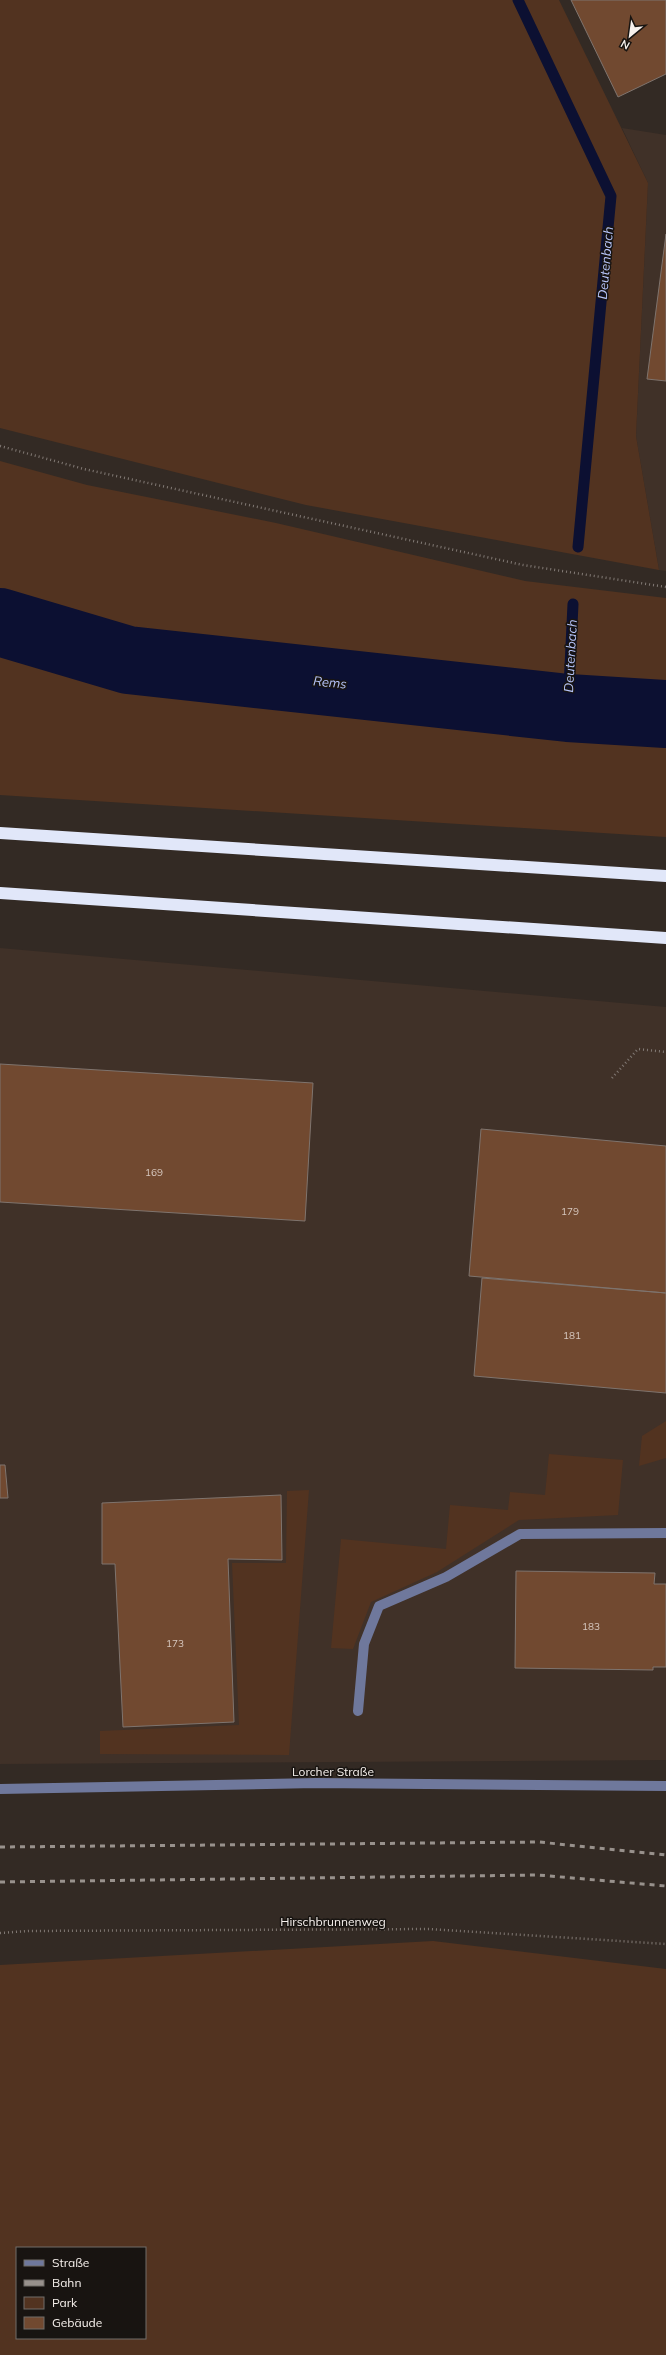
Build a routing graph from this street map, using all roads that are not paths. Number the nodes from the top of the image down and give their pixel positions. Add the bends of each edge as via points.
1 (0, 833) edge
2 (666, 876) edge
3 (0, 892) edge
4 (666, 938) edge
5 (666, 1534) edge
6 (358, 1711) dead end
7 (666, 1786) edge
8 (0, 1789) edge

1 - 2 highway
3 - 4 highway
5 - 6 street via 520,1534 446,1576 379,1606 364,1644
7 - 8 street, Lorcher Straße via 316,1783

